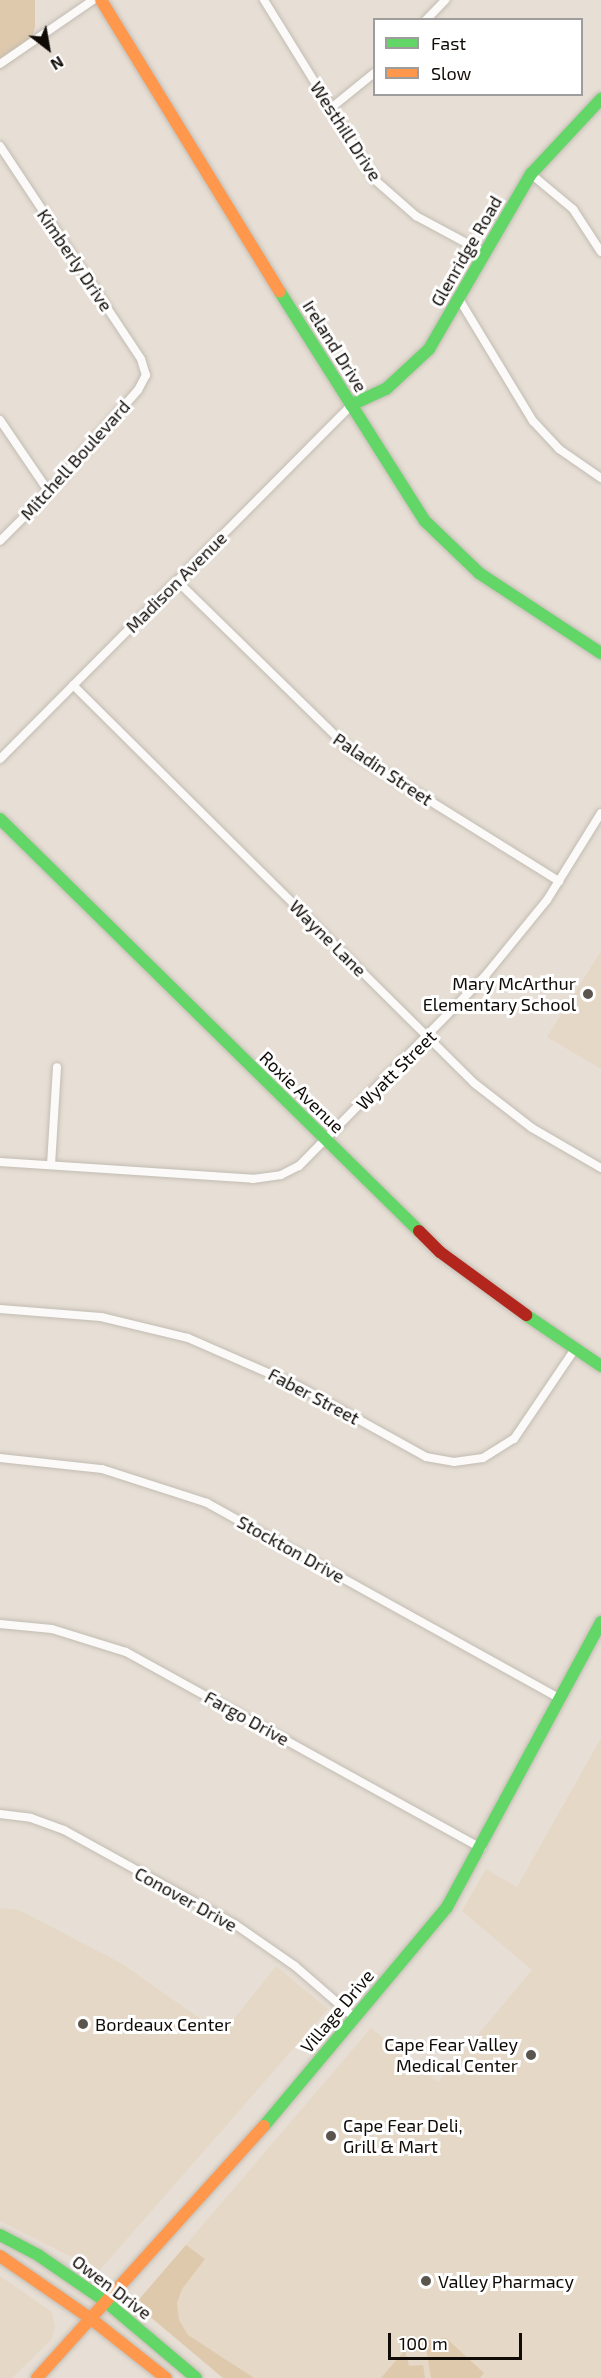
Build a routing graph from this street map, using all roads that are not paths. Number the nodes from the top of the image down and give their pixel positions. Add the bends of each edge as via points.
1 (93, 0) edge
2 (101, 0) edge
3 (264, 0) edge
4 (445, 0) edge
5 (428, 18) edge
6 (0, 64) edge
7 (373, 75) edge
8 (601, 99) edge
9 (331, 108) junction
10 (0, 146) edge
11 (531, 174) junction
12 (601, 252) edge
13 (485, 253) junction
14 (459, 298) junction
15 (146, 375) joint
16 (351, 405) junction
17 (0, 420) edge
18 (601, 478) edge
19 (49, 492) junction
20 (0, 541) edge
21 (177, 581) junction
22 (601, 653) edge
23 (73, 685) junction
24 (0, 759) edge
25 (601, 813) edge
26 (0, 819) edge
27 (559, 881) junction
28 (429, 1036) junction
29 (57, 1066) dead end
30 (326, 1141) junction
31 (0, 1162) edge
32 (51, 1165) junction
33 (601, 1168) edge
34 (0, 1309) edge
35 (575, 1349) junction
36 (601, 1366) edge
37 (0, 1458) edge
38 (601, 1622) edge
39 (0, 1624) edge
40 (561, 1699) junction
41 (0, 1814) edge
42 (481, 1848) junction
43 (355, 2018) junction
44 (0, 2235) edge
45 (0, 2256) edge
46 (105, 2301) junction
47 (90, 2318) junction
48 (37, 2378) edge
49 (166, 2378) edge
50 (196, 2378) edge

1 - 6 street
2 - 16 main road, Ireland Drive
3 - 9 street, Westhill Drive
4 - 5 street
7 - 9 street
8 - 11 main road, Glenridge Road
9 - 13 street, Westhill Drive via 362,161 389,195 416,216
10 - 15 street, Kimberly Drive via 141,359
11 - 12 street via 573,209
11 - 13 main road, Glenridge Road
13 - 14 main road, Glenridge Road
14 - 16 main road, Glenridge Road via 416,365 386,389
14 - 18 street via 533,421 559,449
15 - 19 street, Mitchell Boulevard via 138,390
16 - 21 street, Madison Avenue
16 - 22 main road, Ireland Drive via 403,491 441,539 479,573
17 - 19 street
19 - 20 street, Mitchell Boulevard
21 - 23 street, Madison Avenue
21 - 27 street, Paladin Street via 353,753
23 - 24 street, Madison Avenue
23 - 28 street, Wayne Lane
25 - 27 street, Wyatt Street
26 - 30 main road, Roxie Avenue
27 - 28 street, Wyatt Street via 518,937
28 - 30 street, Wyatt Street
28 - 33 street, Wayne Lane via 501,1105
29 - 32 street
30 - 32 street, Wyatt Street via 290,1171 253,1179
30 - 35 main road, Roxie Avenue via 460,1269
31 - 32 street, Wyatt Street
34 - 35 street, Faber Street via 101,1317 188,1338 298,1386 426,1457 454,1462 483,1458 514,1439
35 - 36 main road, Roxie Avenue
37 - 40 street, Stockton Drive via 102,1469 207,1503
38 - 40 main road, Village Drive
39 - 42 street, Fargo Drive via 52,1629 126,1652
40 - 42 main road, Village Drive
41 - 43 street, Conover Drive via 31,1818 64,1830 236,1925 295,1966
42 - 43 main road, Village Drive via 447,1907
43 - 46 main road, Village Drive via 269,2121
44 - 46 main road, Owen Drive via 38,2254
45 - 47 main road, Owen Drive
46 - 47 main road, Village Drive
46 - 50 main road, Owen Drive
47 - 48 main road, Village Drive
47 - 49 main road, Owen Drive

